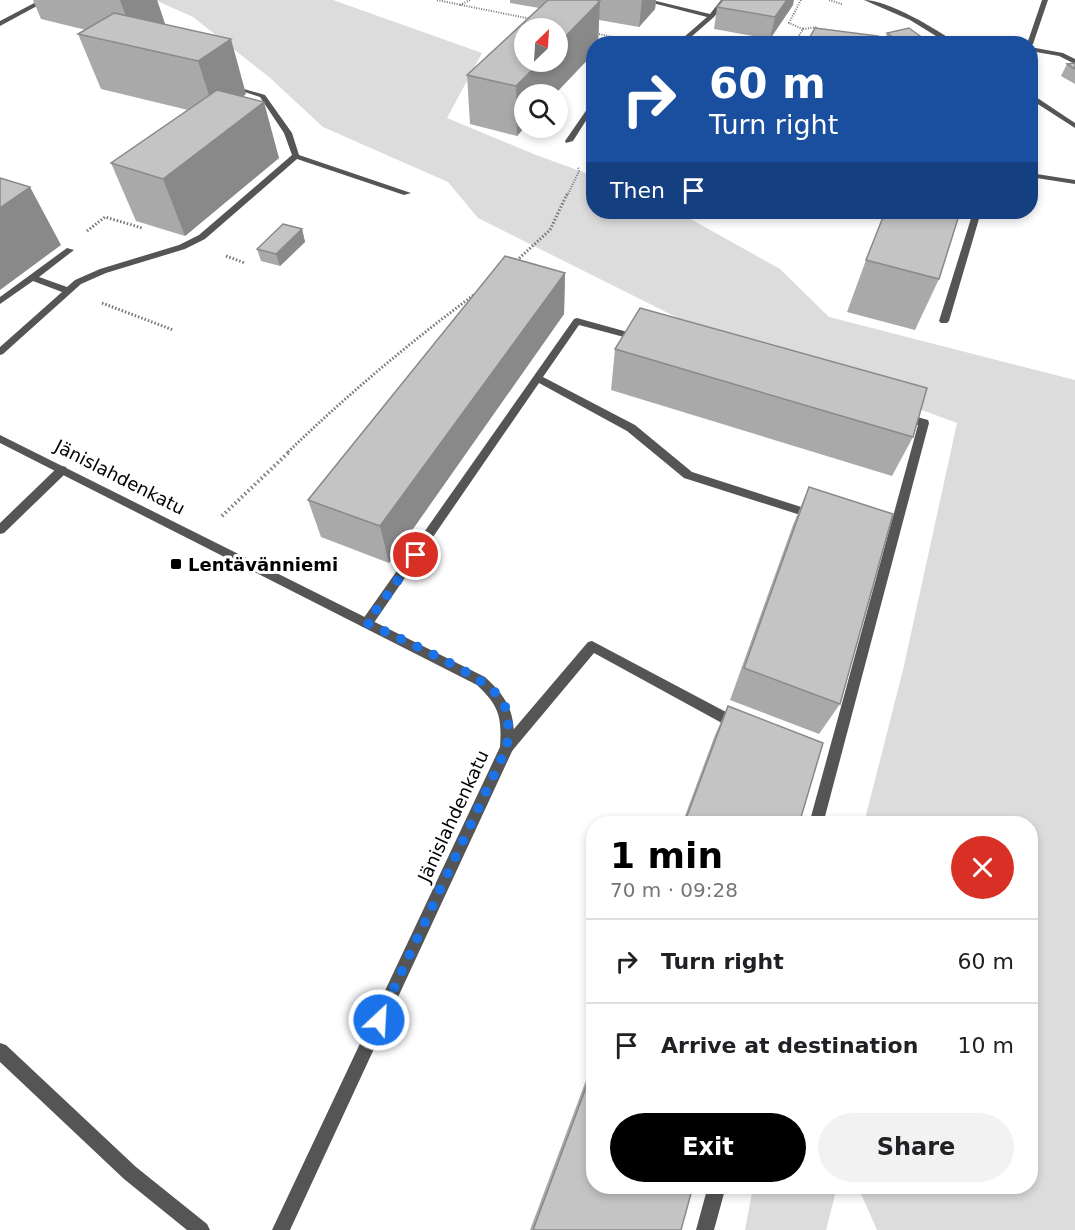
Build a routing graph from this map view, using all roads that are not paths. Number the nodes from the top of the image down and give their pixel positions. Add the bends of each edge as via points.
1 (45, 0) edge
2 (644, 0) edge
3 (724, 0) edge
4 (867, 0) edge
5 (1045, 0) edge
6 (712, 16) junction
7 (0, 24) edge
8 (688, 36) edge
9 (941, 36) edge
10 (1033, 36) edge
11 (1038, 50) edge
12 (1075, 53) edge
13 (1061, 54) junction
14 (1075, 62) edge
15 (217, 82) dead end
16 (1038, 101) edge
17 (586, 115) edge
18 (1075, 126) edge
19 (569, 141) road end
20 (296, 156) junction
21 (1038, 176) edge
22 (1075, 182) edge
23 (408, 193) dead end
24 (974, 219) edge
25 (70, 250) dead end
26 (33, 278) junction
27 (68, 291) junction
28 (0, 301) edge
29 (944, 321) dead end
30 (656, 343) edge
31 (0, 352) edge
32 (538, 378) junction
33 (891, 413) edge
34 (0, 439) edge
35 (62, 470) junction
36 (825, 519) edge
37 (0, 530) edge
38 (367, 623) junction
39 (751, 730) edge
40 (507, 747) junction
41 (817, 816) edge
42 (0, 1051) edge
43 (715, 1194) edge
44 (201, 1230) edge
45 (281, 1230) edge
46 (705, 1230) edge

1 - 7 street
2 - 6 street
3 - 6 street
4 - 9 street
5 - 10 street
6 - 8 street
11 - 13 street
12 - 13 street
13 - 14 street
15 - 20 street via 263,96 288,133
16 - 18 street
17 - 19 street
20 - 23 street
20 - 27 street via 191,244 103,271
21 - 22 street
24 - 29 street
25 - 26 street
26 - 27 street
26 - 28 street
27 - 31 street
30 - 32 street via 577,321
32 - 36 street via 631,428 688,475
32 - 38 street
33 - 41 street via 924,423 828,757
34 - 35 street, Jänislahdenkatu
35 - 37 street
35 - 38 street, Jänislahdenkatu
38 - 40 street, Jänislahdenkatu via 488,686 501,698 508,719
39 - 40 street via 592,646
40 - 45 street, Jänislahdenkatu
42 - 44 street via 130,1173
43 - 46 street

